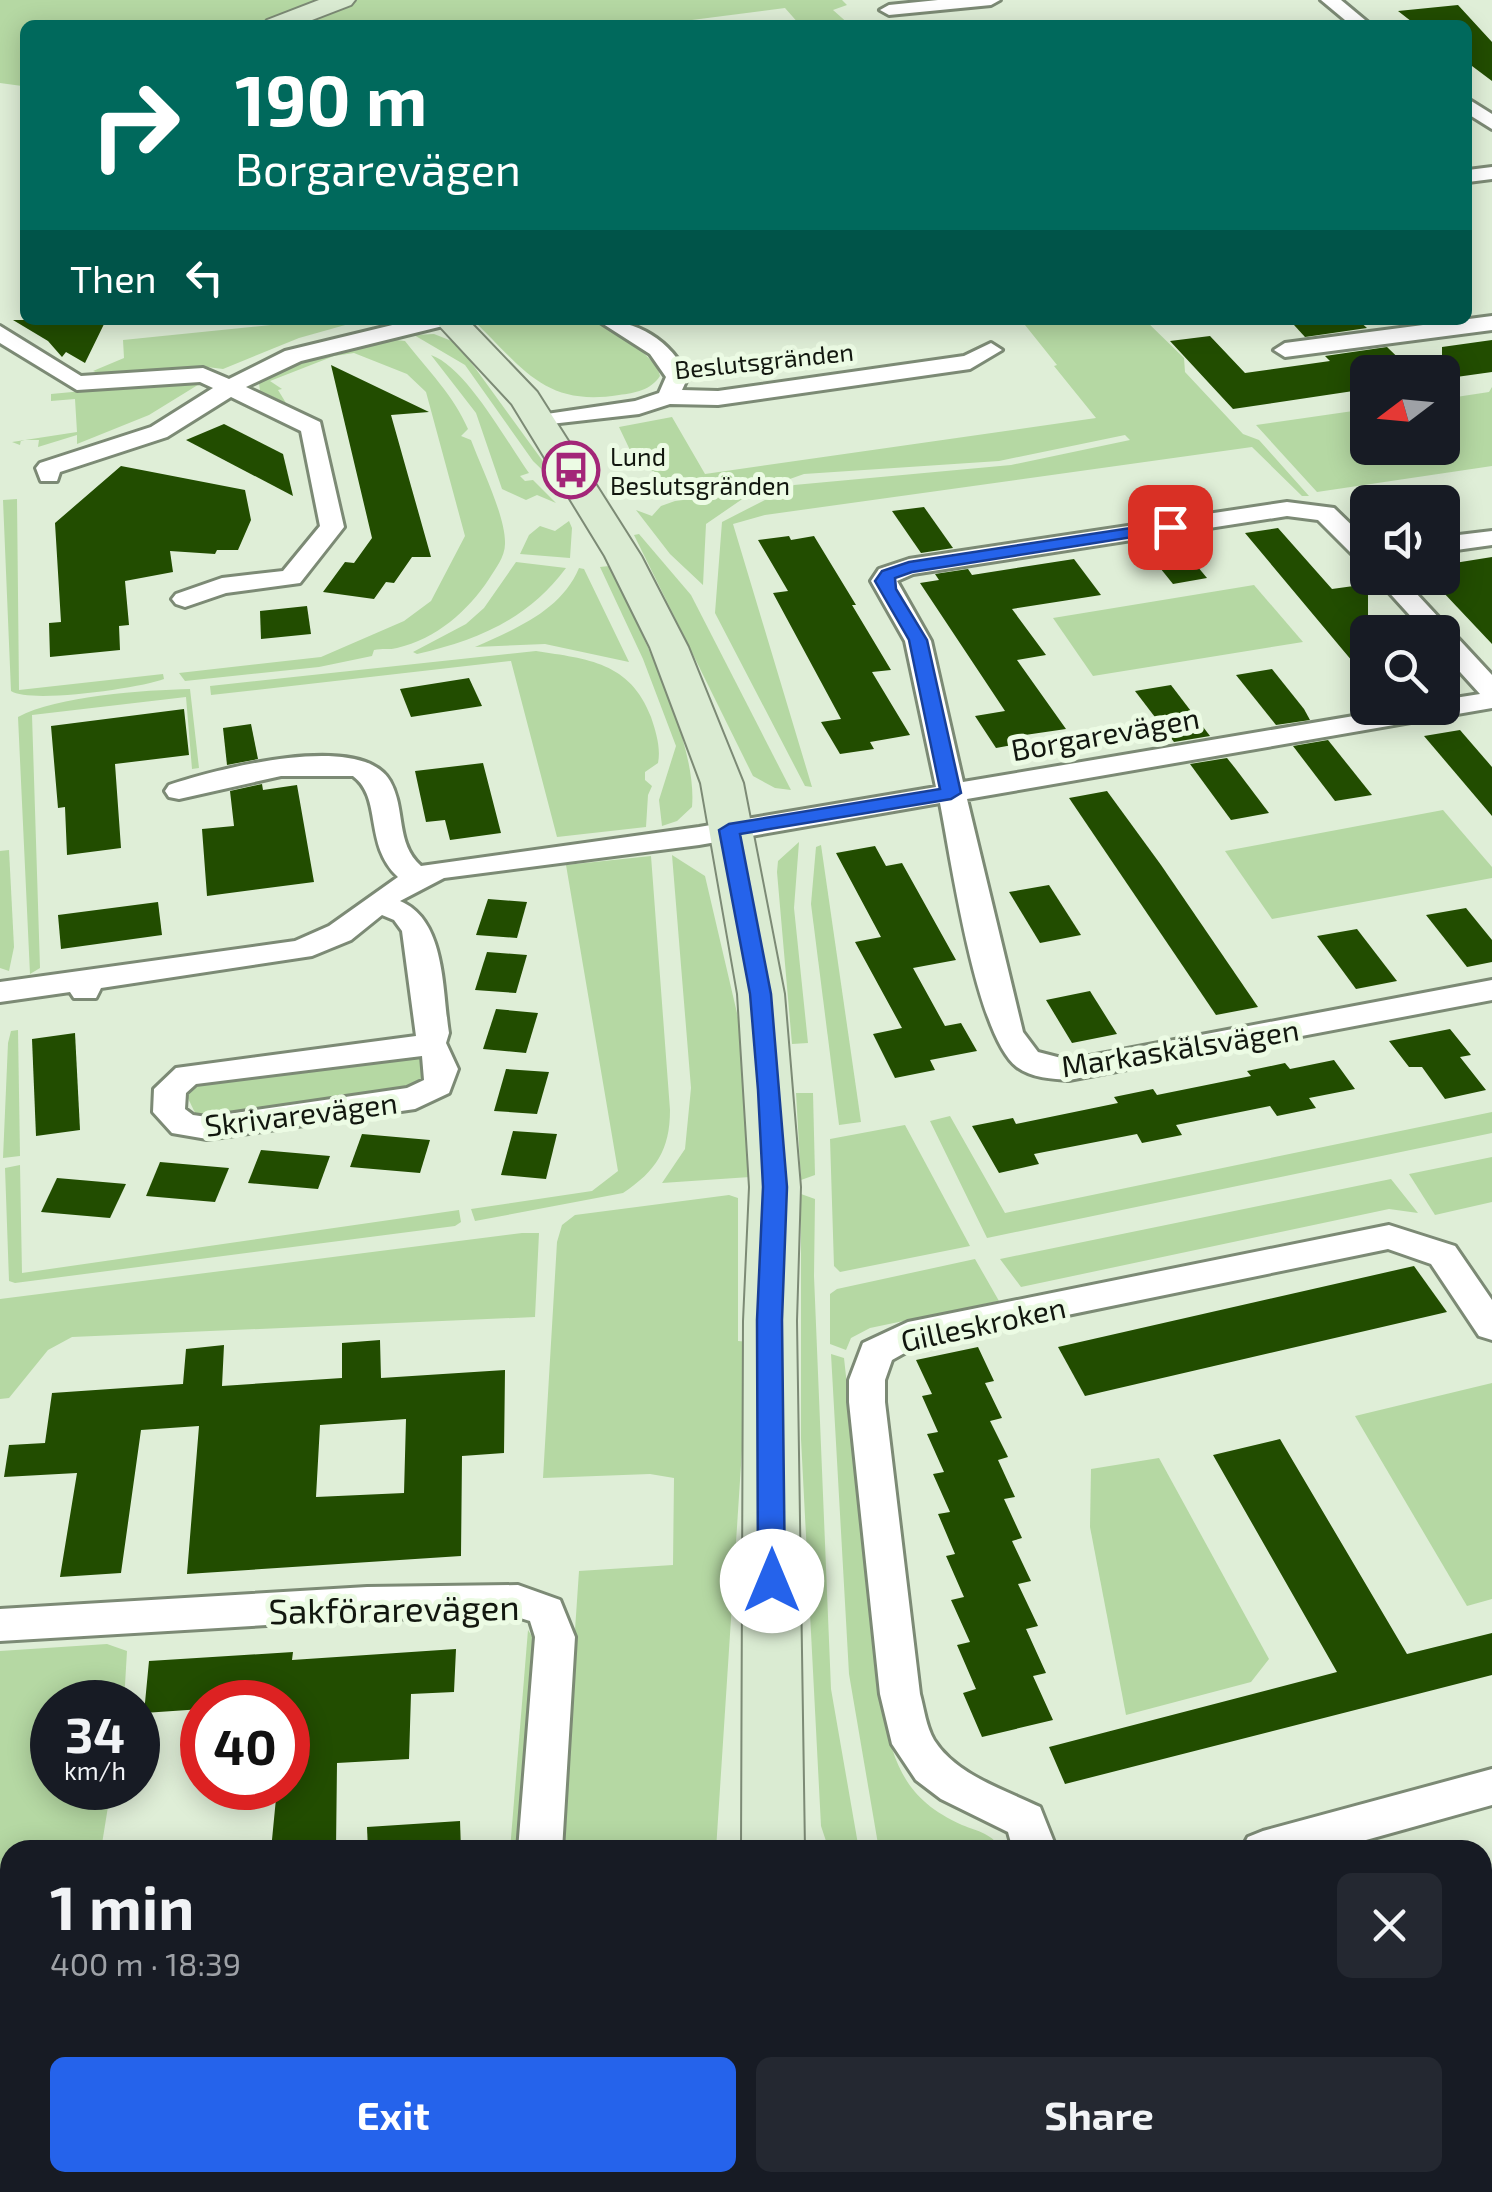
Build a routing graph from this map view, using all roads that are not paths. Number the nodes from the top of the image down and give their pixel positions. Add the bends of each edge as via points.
1 (342, 0) edge
2 (991, 0) edge
3 (1330, 0) edge
4 (889, 10) dead end
5 (289, 20) edge
6 (1356, 20) edge
7 (1472, 108) edge
8 (1492, 124) edge
9 (1492, 323) edge
10 (419, 325) edge
11 (455, 325) edge
12 (617, 325) edge
13 (0, 333) edge
14 (992, 350) dead end
15 (1286, 350) dead end
16 (230, 388) junction
17 (668, 398) junction
18 (541, 422) junction
19 (49, 476) dead end
20 (1350, 538) edge
21 (1492, 538) edge
22 (1460, 543) edge
23 (1404, 595) edge
24 (185, 599) dead end
25 (1423, 615) edge
26 (1460, 655) edge
27 (1492, 691) edge
28 (1492, 700) edge
29 (179, 791) dead end
30 (951, 793) junction
31 (729, 830) junction
32 (415, 878) junction
33 (378, 903) junction
34 (1492, 990) edge
35 (0, 992) edge
36 (429, 1045) junction
37 (1492, 1327) edge
38 (0, 1624) edge
39 (1492, 1787) edge
40 (541, 1840) edge
41 (773, 1840) edge
42 (1033, 1840) edge
43 (1300, 1840) edge

1 - 5 street
2 - 4 street
3 - 6 street
7 - 8 street
9 - 15 street
10 - 16 street via 308,352
11 - 18 street
12 - 17 street via 669,362 677,377
13 - 16 street via 77,383 195,374
14 - 17 street, Beslutsgränden via 970,362 718,398
16 - 19 street via 159,432 48,468
16 - 24 street via 312,427 332,527 290,578 222,586
17 - 18 street, Beslutsgränden
18 - 31 street via 624,556 669,647 714,758
20 - 30 street via 1325,513 1287,509 888,574 887,589 918,640
21 - 22 street
23 - 25 street
26 - 27 street
28 - 30 street, Borgarevägen
29 - 32 street via 209,779 323,764 359,767 377,782 393,857
30 - 31 street, Borgarevägen
30 - 34 street, Markaskälsvägen via 1008,1033 1027,1060 1046,1068 1069,1070
31 - 32 street via 455,866
31 - 41 street via 760,994 775,1187
32 - 33 street
33 - 35 street via 340,932 301,949 86,985
33 - 36 street, Skrivarevägen via 405,914 417,930 433,1032
36 - 36 street, Skrivarevägen via 187,1075 170,1089 169,1112 184,1125 207,1128 415,1098 442,1078 440,1057
37 - 42 street, Gilleskroken via 1443,1254 1389,1237 908,1336 876,1352 867,1402 900,1694 913,1744 956,1786 1026,1820
38 - 40 street, Sakförarevägen via 367,1604 533,1605 546,1611 556,1637
39 - 43 street

